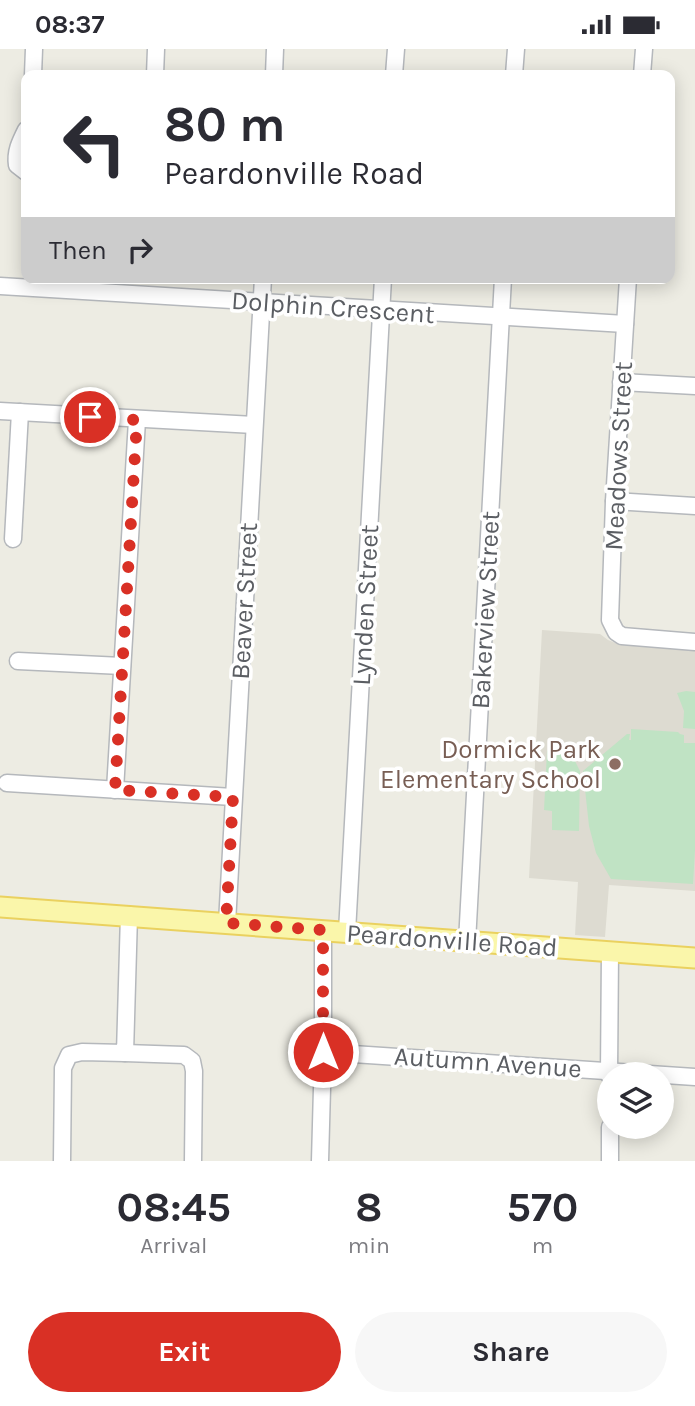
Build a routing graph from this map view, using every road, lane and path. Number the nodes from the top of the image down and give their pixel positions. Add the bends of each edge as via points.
1 (34, 49) edge
2 (156, 49) edge
3 (275, 49) edge
4 (396, 49) edge
5 (516, 49) edge
6 (644, 49) edge
7 (33, 70) edge
8 (155, 70) edge
9 (274, 70) edge
10 (394, 70) edge
11 (514, 70) edge
12 (642, 70) edge
13 (21, 141) edge
14 (21, 168) edge
15 (262, 284) edge
16 (383, 284) edge
17 (503, 284) edge
18 (628, 284) edge
19 (0, 286) edge
20 (143, 286) edge
21 (261, 303) junction
22 (381, 310) junction
23 (501, 317) junction
24 (625, 324) junction
25 (621, 382) junction
26 (695, 386) edge
27 (0, 411) edge
28 (20, 412) junction
29 (137, 420) junction
30 (254, 425) junction
31 (614, 501) junction
32 (695, 506) edge
33 (13, 539) dead end
34 (695, 642) edge
35 (18, 661) dead end
36 (122, 667) junction
37 (7, 783) dead end
38 (115, 790) junction
39 (233, 797) junction
40 (0, 907) edge
41 (129, 915) junction
42 (226, 923) junction
43 (323, 930) junction
44 (347, 932) junction
45 (467, 942) junction
46 (610, 951) junction
47 (695, 958) edge
48 (323, 1052) junction
49 (125, 1053) junction
50 (609, 1062) edge
51 (597, 1071) edge
52 (674, 1076) edge
53 (695, 1077) edge
54 (610, 1139) edge
55 (62, 1161) edge
56 (193, 1161) edge
57 (320, 1161) edge
58 (610, 1161) edge

1 - 7 street
2 - 8 street
3 - 9 street
4 - 10 street
5 - 11 street
6 - 12 street
13 - 14 street via 16,157
15 - 21 street, Beaver Street
16 - 22 street, Lynden Street
17 - 23 street, Bakerview Street
18 - 24 street, Meadows Street
19 - 20 street, Dolphin Crescent
20 - 21 street, Dolphin Crescent
21 - 22 street, Dolphin Crescent
21 - 30 street, Beaver Street
22 - 23 street, Dolphin Crescent
22 - 44 street, Lynden Street
23 - 24 street, Dolphin Crescent
23 - 45 street, Bakerview Street
24 - 25 street, Meadows Street
25 - 26 street
25 - 31 street, Meadows Street
27 - 28 street
28 - 29 street
28 - 33 street
29 - 30 street
29 - 36 street
30 - 39 street, Beaver Street
31 - 32 street
31 - 34 street, Meadows Street via 610,620 616,632 629,638
35 - 36 street
36 - 38 street
37 - 38 street
38 - 39 street
39 - 42 street, Beaver Street
40 - 41 main road, Peardonville Road
41 - 42 main road, Peardonville Road
41 - 49 street
42 - 43 main road, Peardonville Road
43 - 44 main road, Peardonville Road
43 - 48 street
44 - 45 main road, Peardonville Road
45 - 46 main road, Peardonville Road
46 - 47 main road, Peardonville Road
46 - 50 street
48 - 51 street, Autumn Avenue
48 - 57 street
49 - 55 street via 69,1055 63,1068
49 - 56 street via 184,1055 192,1061
52 - 53 street, Autumn Avenue
54 - 58 street

